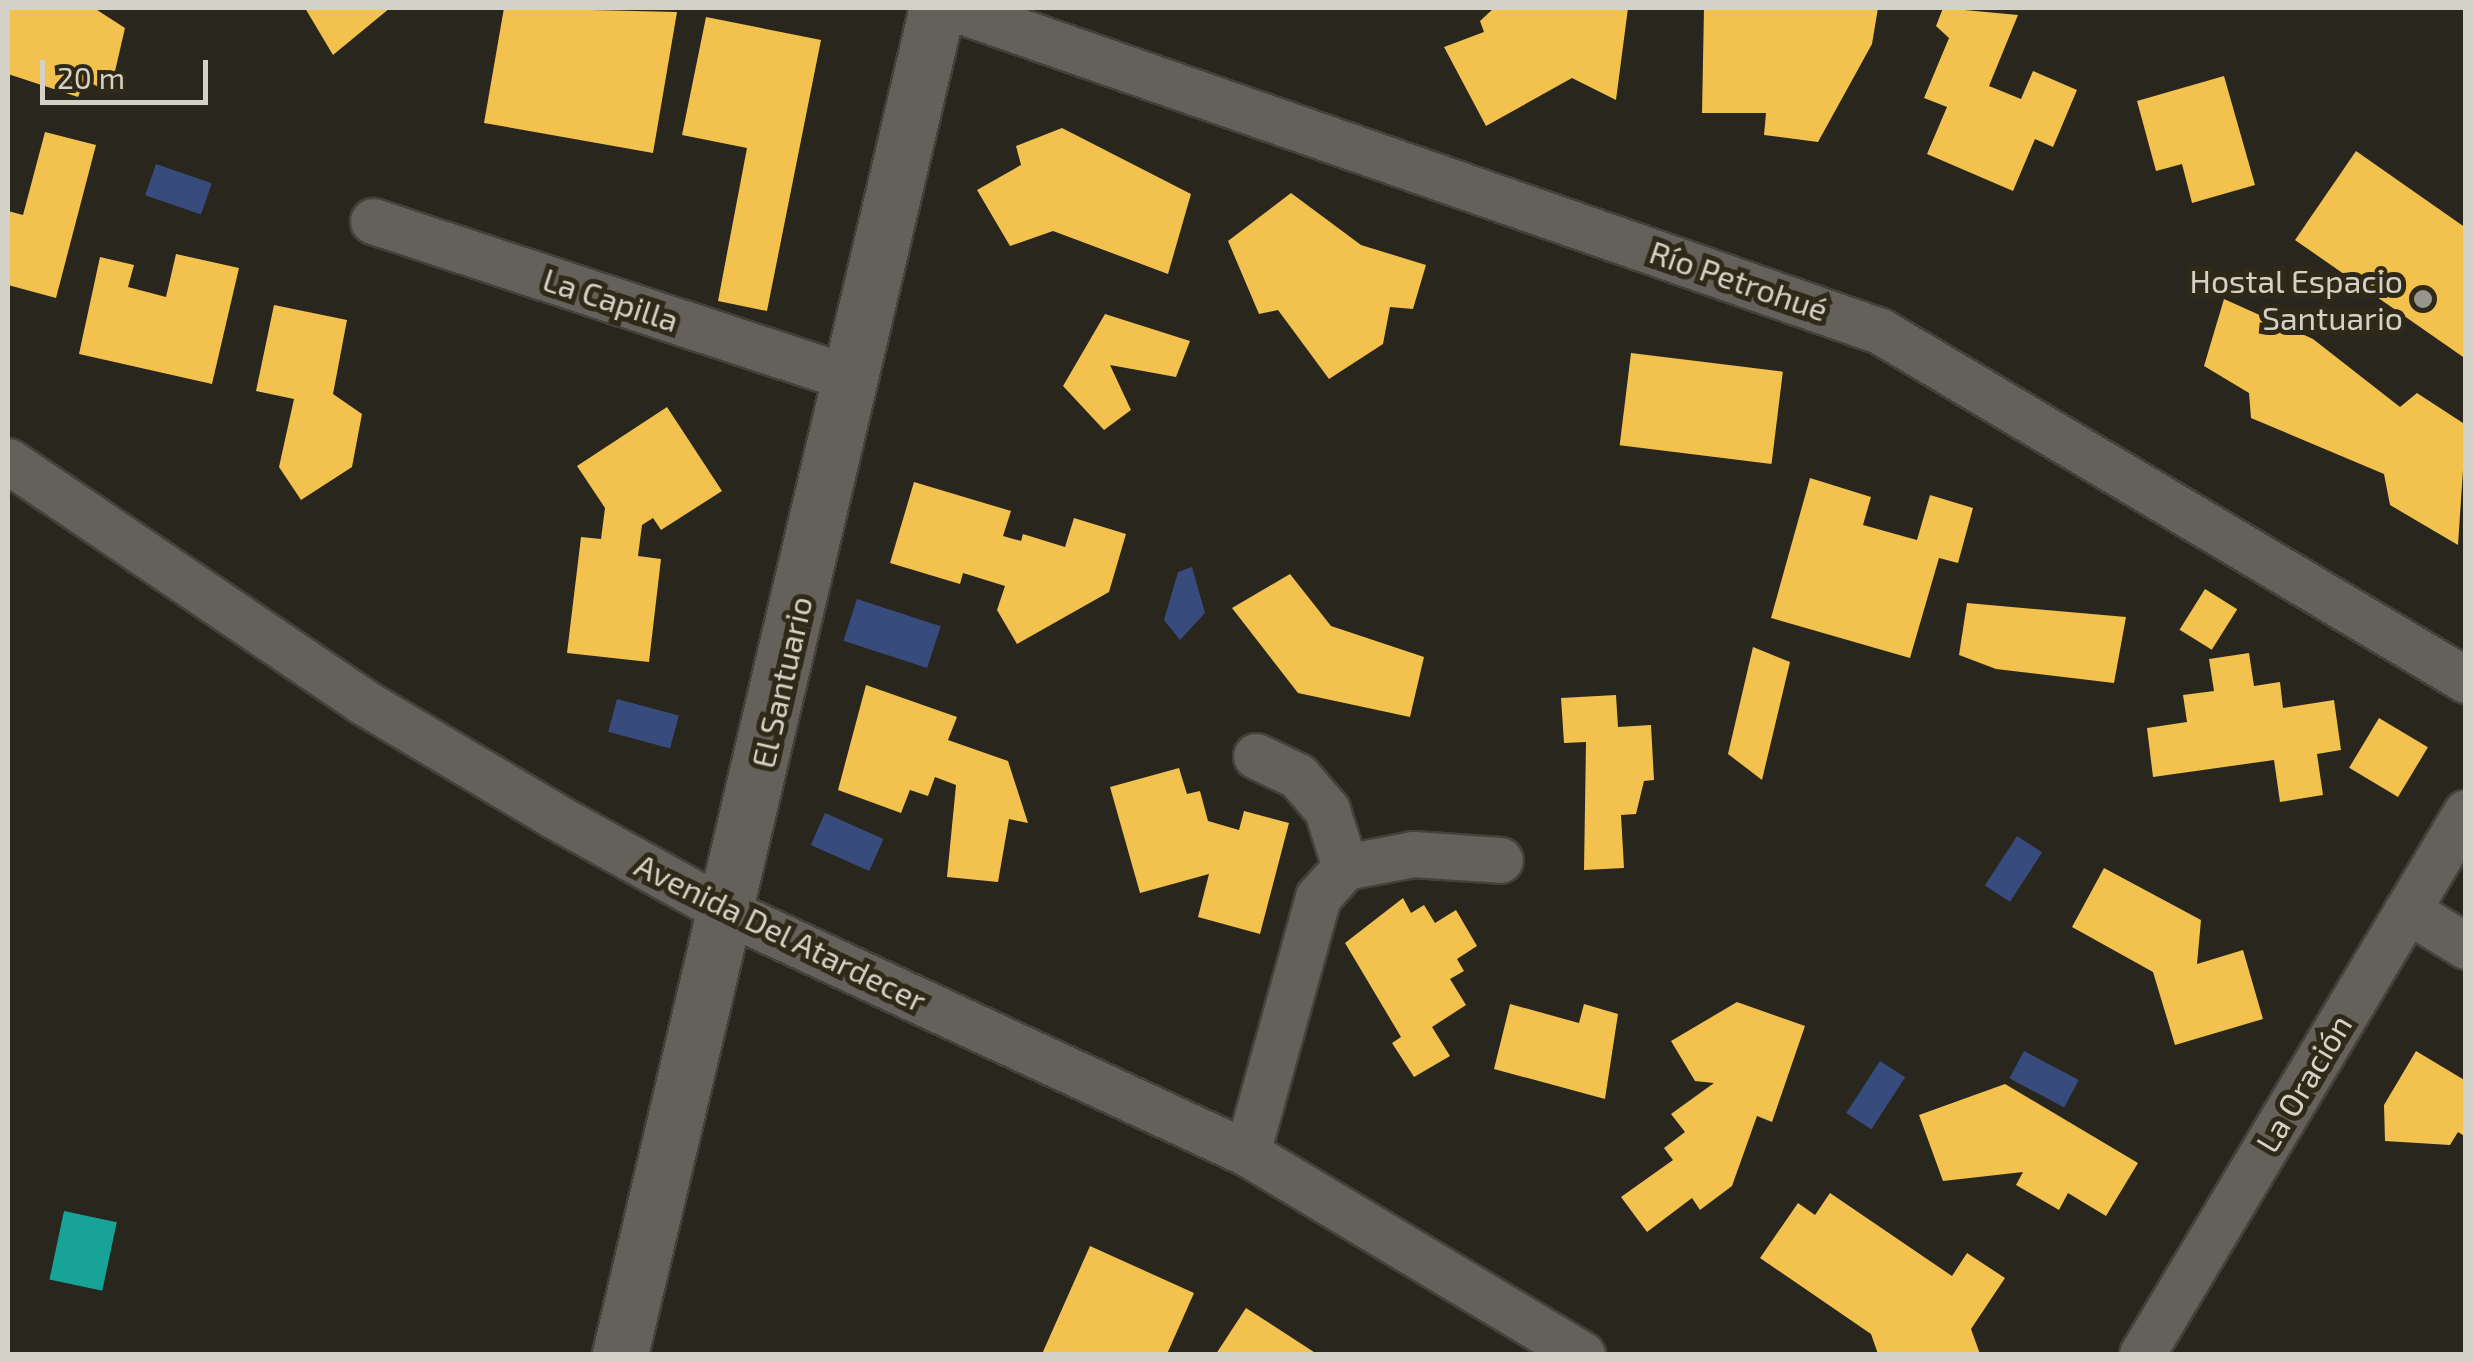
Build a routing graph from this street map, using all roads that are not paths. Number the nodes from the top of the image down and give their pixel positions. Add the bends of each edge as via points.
1 (937, 8) edge
2 (954, 8) edge
3 (373, 221) dead end
4 (850, 378) junction
5 (8, 460) edge
6 (2466, 680) edge
7 (1256, 756) dead end
8 (2466, 812) edge
9 (1500, 860) dead end
10 (1345, 867) junction
11 (2407, 910) junction
12 (728, 912) junction
13 (2466, 946) edge
14 (1247, 1154) junction
15 (620, 1354) edge
16 (1582, 1354) edge
17 (2142, 1354) edge

1 - 4 street, El Santuario
2 - 6 street, Río Petrohué via 1880,331
3 - 4 street, La Capilla
4 - 12 street, El Santuario
5 - 12 street, Avenida Del Atardecer via 362,701
7 - 10 street via 1298,776 1327,810
8 - 11 street, La Oración
9 - 10 street via 1413,854
10 - 14 street via 1318,897
11 - 13 street
11 - 17 street, La Oración
12 - 14 street, Avenida Del Atardecer
12 - 15 street, El Santuario
14 - 16 street, Avenida Del Atardecer

